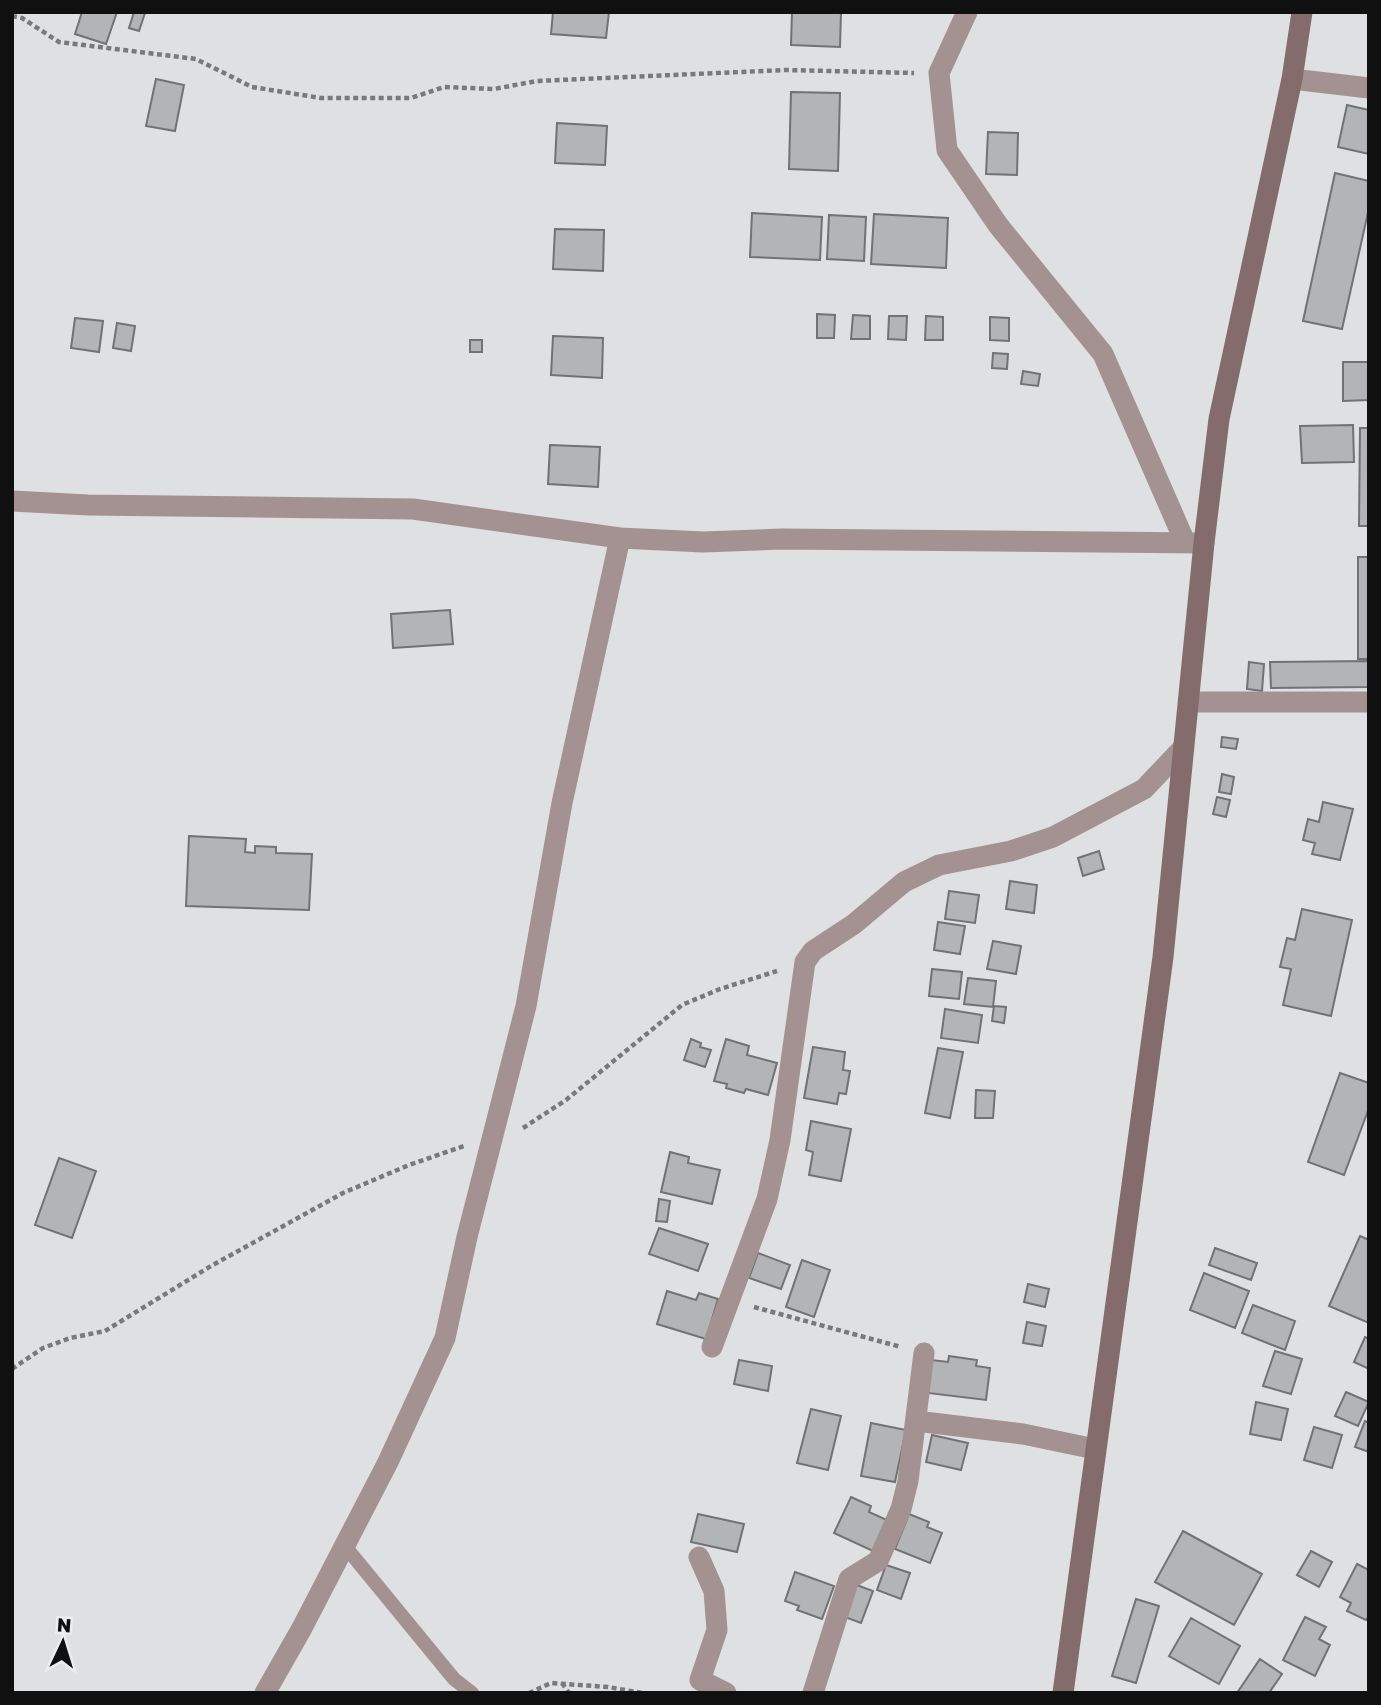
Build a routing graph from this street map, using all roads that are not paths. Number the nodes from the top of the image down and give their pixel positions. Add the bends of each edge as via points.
1 (967, 12) edge
2 (1302, 12) edge
3 (1292, 79) junction
4 (1369, 88) edge
5 (12, 501) edge
6 (620, 538) junction
7 (1195, 542) junction
8 (1189, 702) junction
9 (1369, 702) edge
10 (1183, 748) junction
11 (712, 1347) dead end
12 (924, 1353) road end
13 (916, 1421) junction
14 (1095, 1449) junction
15 (344, 1545) junction
16 (699, 1557) dead end
17 (265, 1693) edge
18 (472, 1693) edge
19 (726, 1693) edge
20 (813, 1693) edge
21 (1063, 1693) edge

1 - 7 street via 939,73 947,150 998,225 1103,354
2 - 3 main road
3 - 4 street
3 - 7 main road
5 - 6 street via 413,509
6 - 7 street
6 - 15 street via 562,803 526,1006 445,1338
7 - 8 main road
8 - 9 street
8 - 10 main road
10 - 11 street via 1144,789 1053,837 939,865 904,882 854,925 813,950 805,962 767,1199
10 - 14 main road via 1163,957
12 - 13 street
13 - 14 street via 1023,1434
13 - 20 street via 901,1509 878,1561 849,1579
14 - 21 main road
15 - 17 street
15 - 18 lane via 454,1679
16 - 19 street via 714,1591 717,1630 700,1680

